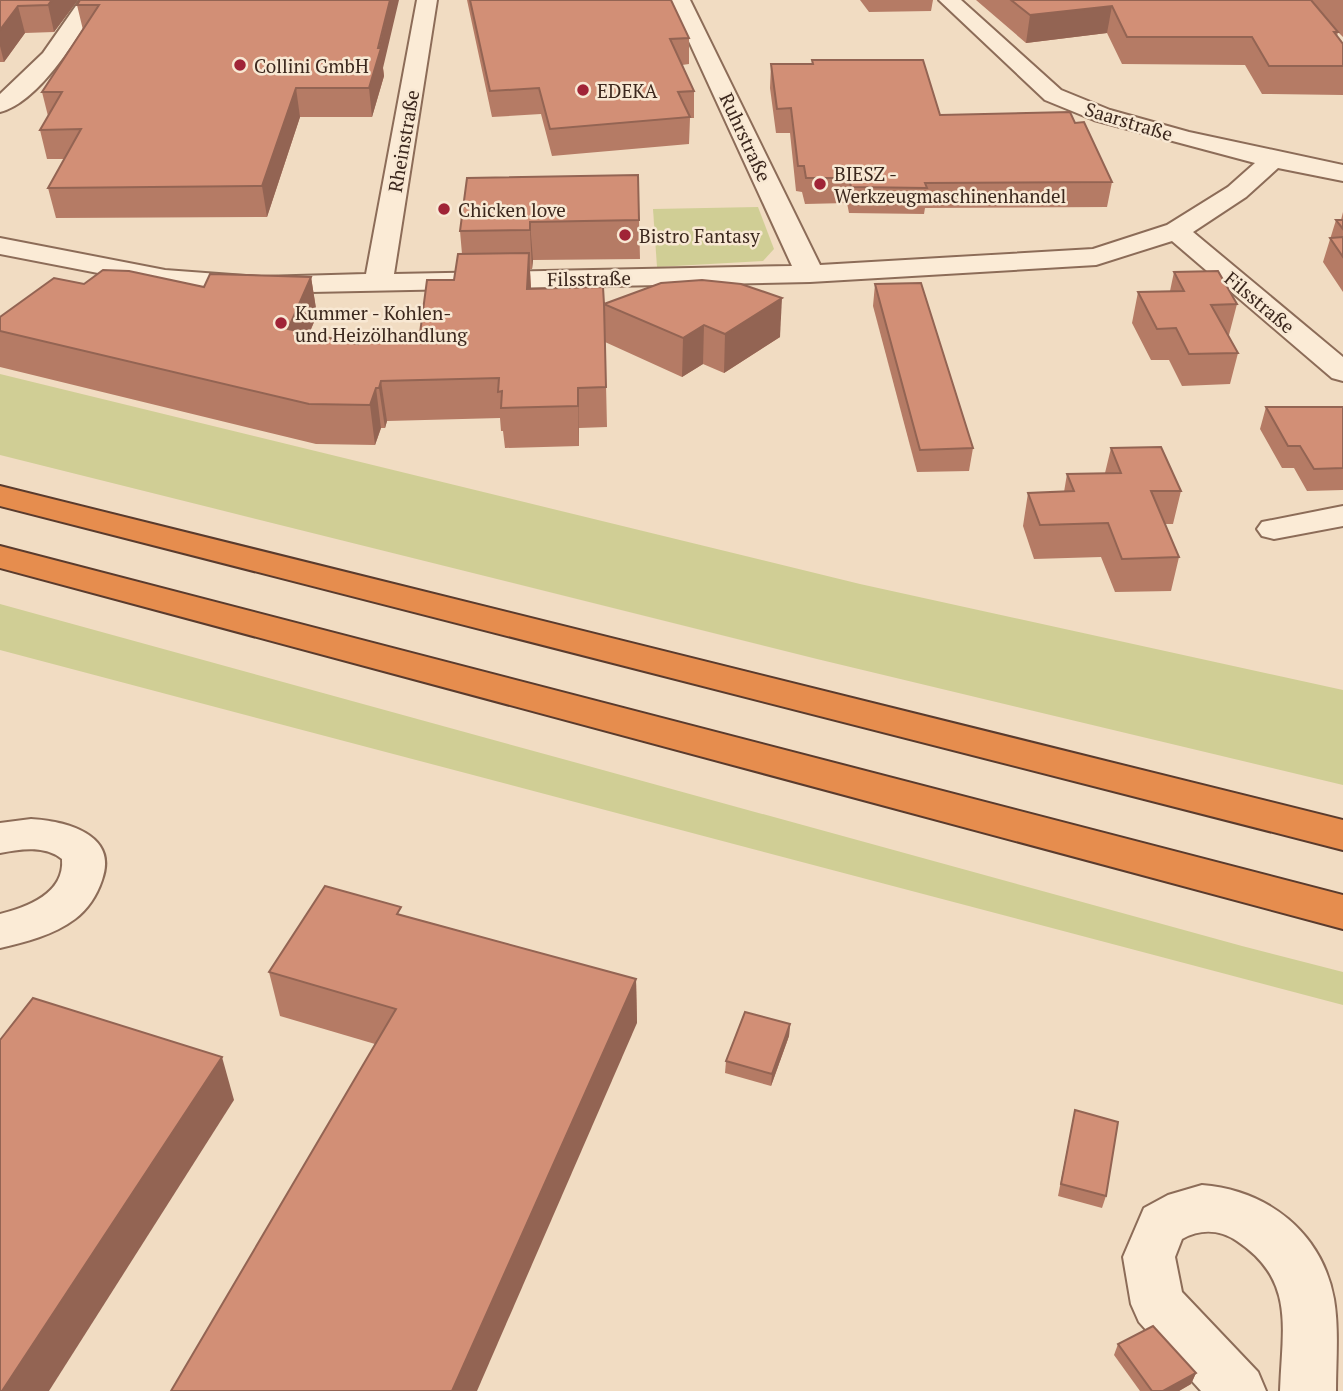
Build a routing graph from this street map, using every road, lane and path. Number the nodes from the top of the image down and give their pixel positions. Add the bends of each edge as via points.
1 (90, 0) edge
2 (427, 0) edge
3 (680, 0) edge
4 (949, 0) edge
5 (0, 105) edge
6 (1273, 160) junction
7 (1343, 173) edge
8 (1176, 231) junction
9 (0, 246) edge
10 (810, 274) junction
11 (379, 282) junction
12 (1343, 372) edge
13 (0, 496) edge
14 (1343, 516) edge
15 (1274, 529) dead end
16 (0, 557) edge
17 (1343, 835) edge
18 (0, 838) edge
19 (1343, 912) edge
20 (0, 931) edge
21 (1238, 1391) edge
22 (1308, 1391) edge

1 - 5 street via 50,61
2 - 11 street, Rheinstraße
3 - 10 street, Ruhrstraße
4 - 6 street, Saarstraße via 1054,95 1102,116
6 - 7 street, Saarstraße
6 - 8 street, Filsstraße via 1237,192
8 - 10 street, Filsstraße via 1096,257
8 - 12 street, Filsstraße
9 - 11 street, Filsstraße via 165,278 261,285
10 - 11 street, Filsstraße
13 - 17 highway
14 - 15 street
16 - 19 highway
18 - 20 street via 45,834 68,839 83,855 86,873 73,895 52,913
21 - 22 street via 1158,1304 1149,1257 1162,1224 1187,1211 1223,1210 1259,1223 1300,1272 1307,1304

